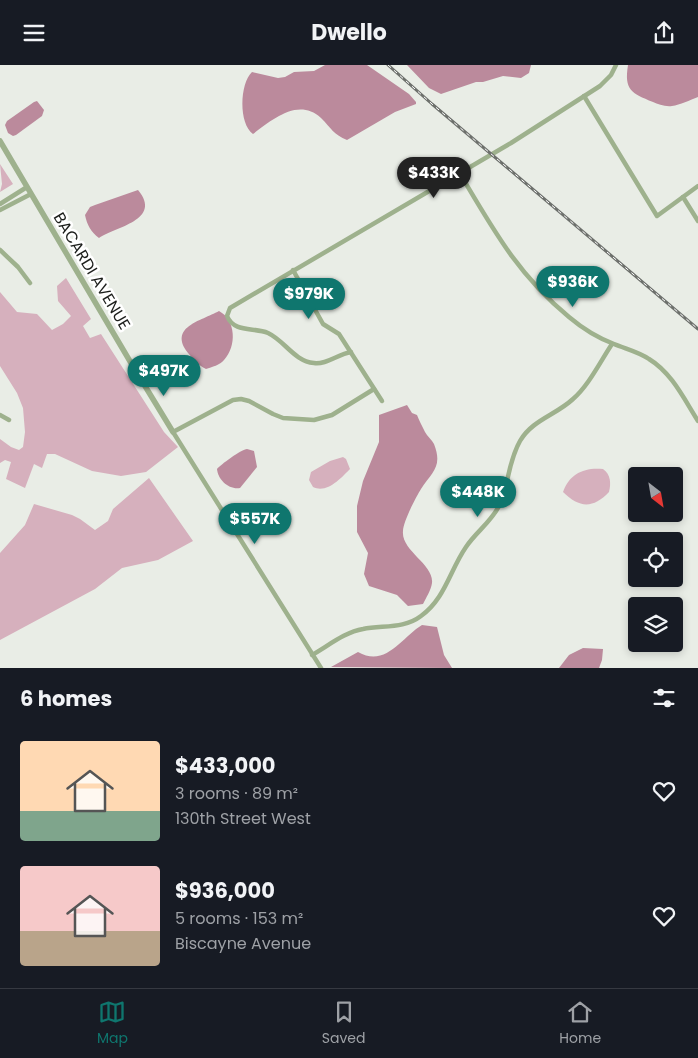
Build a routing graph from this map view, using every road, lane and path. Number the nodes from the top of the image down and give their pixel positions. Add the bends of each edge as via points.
1 (616, 65) edge
2 (584, 96) junction
3 (0, 141) edge
4 (459, 172) junction
5 (698, 186) edge
6 (27, 187) junction
7 (31, 194) junction
8 (683, 197) junction
9 (0, 204) edge
10 (0, 210) edge
11 (698, 221) edge
12 (0, 251) edge
13 (293, 270) junction
14 (30, 283) dead end
15 (612, 344) junction
16 (351, 352) junction
17 (374, 389) junction
18 (382, 401) dead end
19 (0, 415) edge
20 (9, 420) dead end
21 (698, 421) edge
22 (173, 432) junction
23 (312, 655) junction
24 (321, 668) edge

1 - 2 street via 607,80
2 - 4 street
2 - 8 street via 657,216
3 - 6 street, BACARDI AVENUE
4 - 13 street
4 - 15 street via 503,246 532,283 571,318
5 - 8 street
6 - 7 street, BACARDI AVENUE
6 - 9 street
7 - 10 street
7 - 22 street, BACARDI AVENUE
8 - 11 street
12 - 14 street
13 - 16 street via 322,323 339,334
13 - 16 street via 230,308 227,316 231,324 269,334 290,352 309,362 325,362
15 - 21 street via 636,351 662,368
15 - 23 street via 574,398 562,409 536,423 521,439 511,458 499,507 465,547 440,597 431,608 405,624 352,632
16 - 17 street
17 - 18 street
17 - 22 street via 332,415 314,420 283,418 249,401 233,400
19 - 20 street
22 - 23 street, BACARDI AVENUE
23 - 24 street, BACARDI AVENUE

